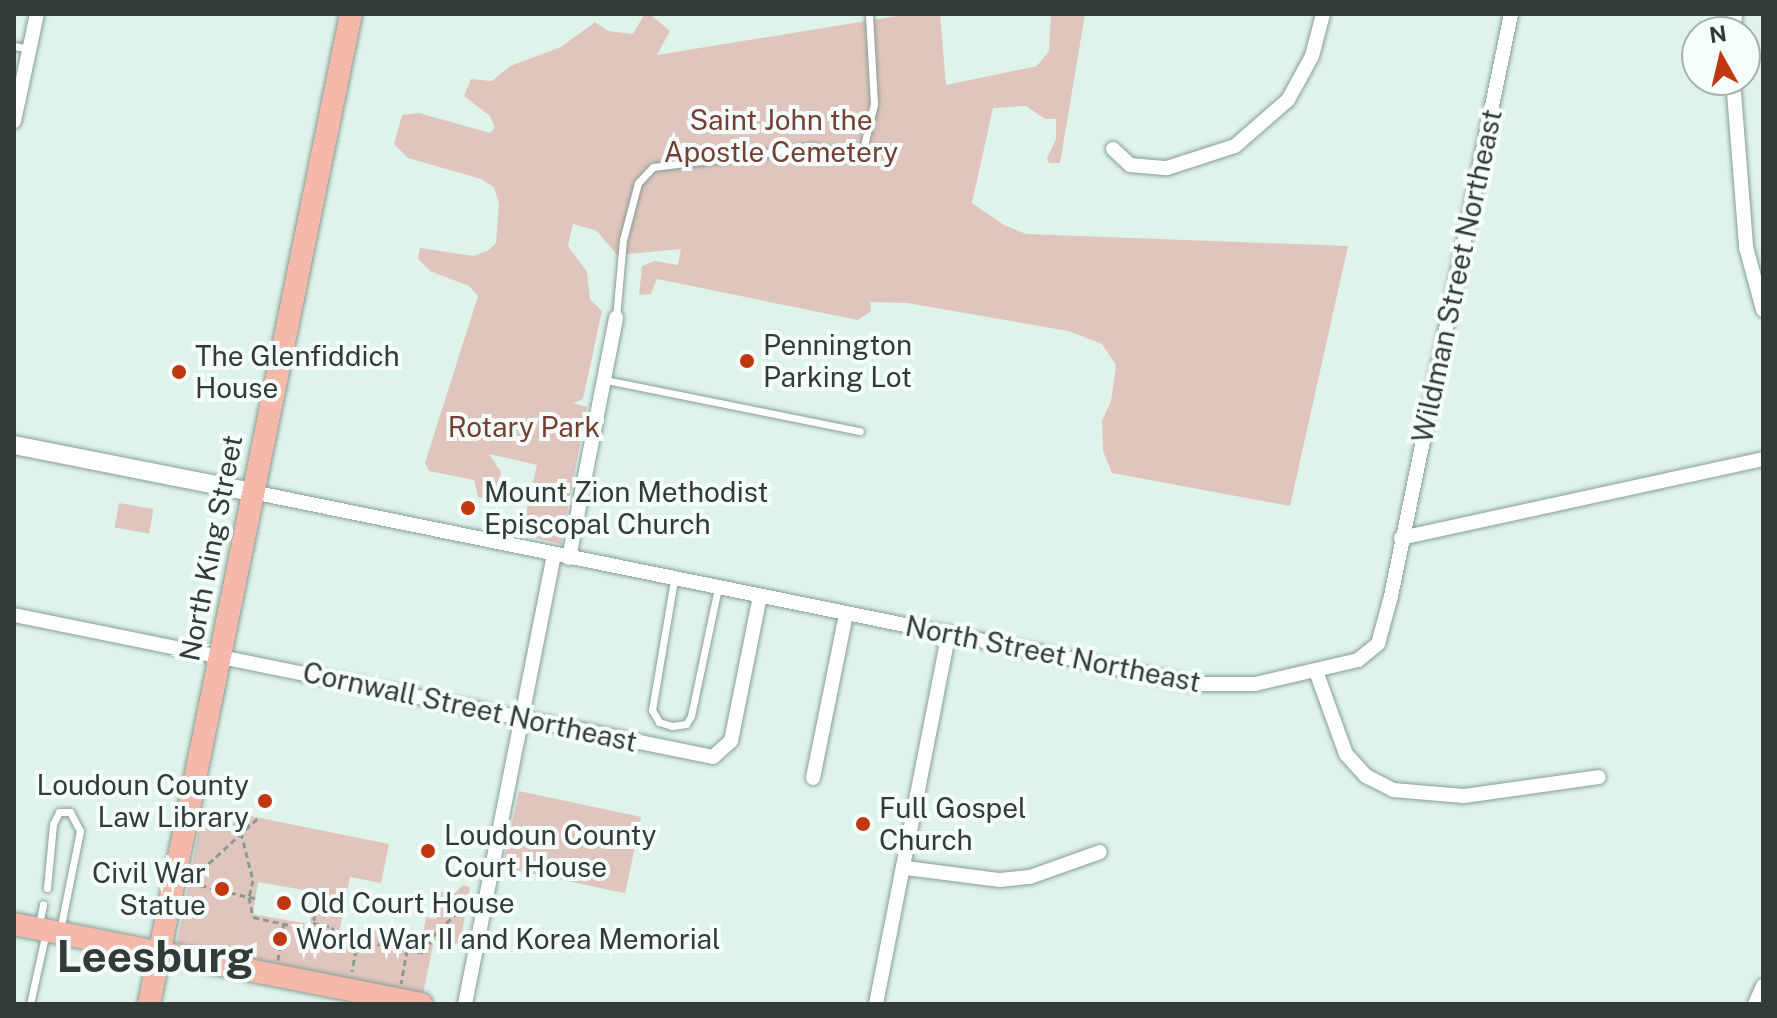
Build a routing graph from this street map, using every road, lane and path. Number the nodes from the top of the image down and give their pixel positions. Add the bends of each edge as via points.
1 (37, 14) edge
2 (351, 14) edge
3 (869, 14) edge
4 (1323, 14) edge
5 (1511, 14) edge
6 (14, 46) edge
7 (29, 49) junction
8 (1734, 96) edge
9 (14, 121) edge
10 (1113, 149) dead end
11 (1756, 263) edge
12 (1763, 310) edge
13 (616, 318) joint
14 (606, 380) junction
15 (860, 431) dead end
16 (14, 445) edge
17 (1763, 459) edge
18 (252, 492) junction
19 (1401, 538) junction
20 (561, 557) junction
21 (674, 580) junction
22 (718, 588) junction
23 (760, 596) junction
24 (846, 614) junction
25 (14, 615) edge
26 (949, 633) junction
27 (220, 655) junction
28 (1317, 674) junction
29 (523, 719) junction
30 (679, 727) junction
31 (675, 750) junction
32 (1599, 777) dead end
33 (813, 778) dead end
34 (236, 813) dead end
35 (258, 818) dead end
36 (236, 822) junction
37 (252, 826) junction
38 (243, 835) junction
39 (1100, 852) dead end
40 (906, 868) junction
41 (47, 888) dead end
42 (486, 895) junction
43 (249, 897) junction
44 (255, 898) dead end
45 (43, 904) dead end
46 (343, 913) dead end
47 (313, 923) junction
48 (14, 924) edge
49 (284, 924) junction
50 (48, 930) junction
51 (312, 930) junction
52 (332, 935) junction
53 (358, 940) junction
54 (407, 950) junction
55 (160, 953) junction
56 (277, 964) dead end
57 (350, 979) dead end
58 (1763, 986) edge
59 (400, 989) dead end
60 (30, 1004) edge
61 (149, 1004) edge
62 (421, 1004) edge
63 (465, 1004) edge
64 (876, 1004) edge
65 (1755, 1004) edge

1 - 7 street
2 - 18 main road, North King Street
3 - 13 lane via 874,104 863,150 846,155 814,147 653,167 638,183 623,240
4 - 10 street via 1312,56 1288,100 1235,146 1167,168 1130,165
5 - 19 street, Wildman Street Northeast
6 - 7 lane
7 - 9 street
8 - 11 street via 1736,156
11 - 12 street
13 - 14 street
14 - 15 lane
14 - 20 street
16 - 18 street
17 - 19 street
18 - 20 street, North Street Northeast
18 - 27 main road, North King Street
19 - 28 street, North Street Northeast via 1378,644 1358,660
20 - 21 street, North Street Northeast
20 - 29 street
21 - 22 street, North Street Northeast
21 - 30 lane via 652,710 659,722
22 - 23 street, North Street Northeast
22 - 30 lane via 691,716
23 - 24 street, North Street Northeast
23 - 31 street, Cornwall Street Northeast via 731,741 719,754
24 - 26 street, North Street Northeast
24 - 33 street
25 - 27 street, Cornwall Street Northeast
26 - 28 street, North Street Northeast via 1195,684 1255,684
26 - 40 street
27 - 29 street, Cornwall Street Northeast
27 - 55 main road, North King Street
28 - 32 street via 1346,754 1366,776 1393,790 1464,796
29 - 31 street, Cornwall Street Northeast
29 - 42 street
30 - 31 lane
34 - 36 path
35 - 37 path
36 - 37 path
36 - 38 path
37 - 38 path
38 - 43 path via 253,880
38 - 43 path via 188,882
39 - 40 street via 1030,877 1000,880
40 - 64 street
41 - 50 lane via 53,824 59,812 70,812 80,831
42 - 54 path via 471,899 432,937 426,953
42 - 63 street
43 - 44 path
43 - 49 path via 253,917
45 - 50 lane
46 - 47 path via 314,908
47 - 51 path
47 - 52 path via 333,927
48 - 50 main road
49 - 51 path
49 - 56 path
50 - 55 main road
50 - 60 lane
51 - 52 path
52 - 53 path
53 - 54 path
53 - 57 path
54 - 59 path
55 - 61 main road, North King Street
55 - 62 main road
58 - 65 street

